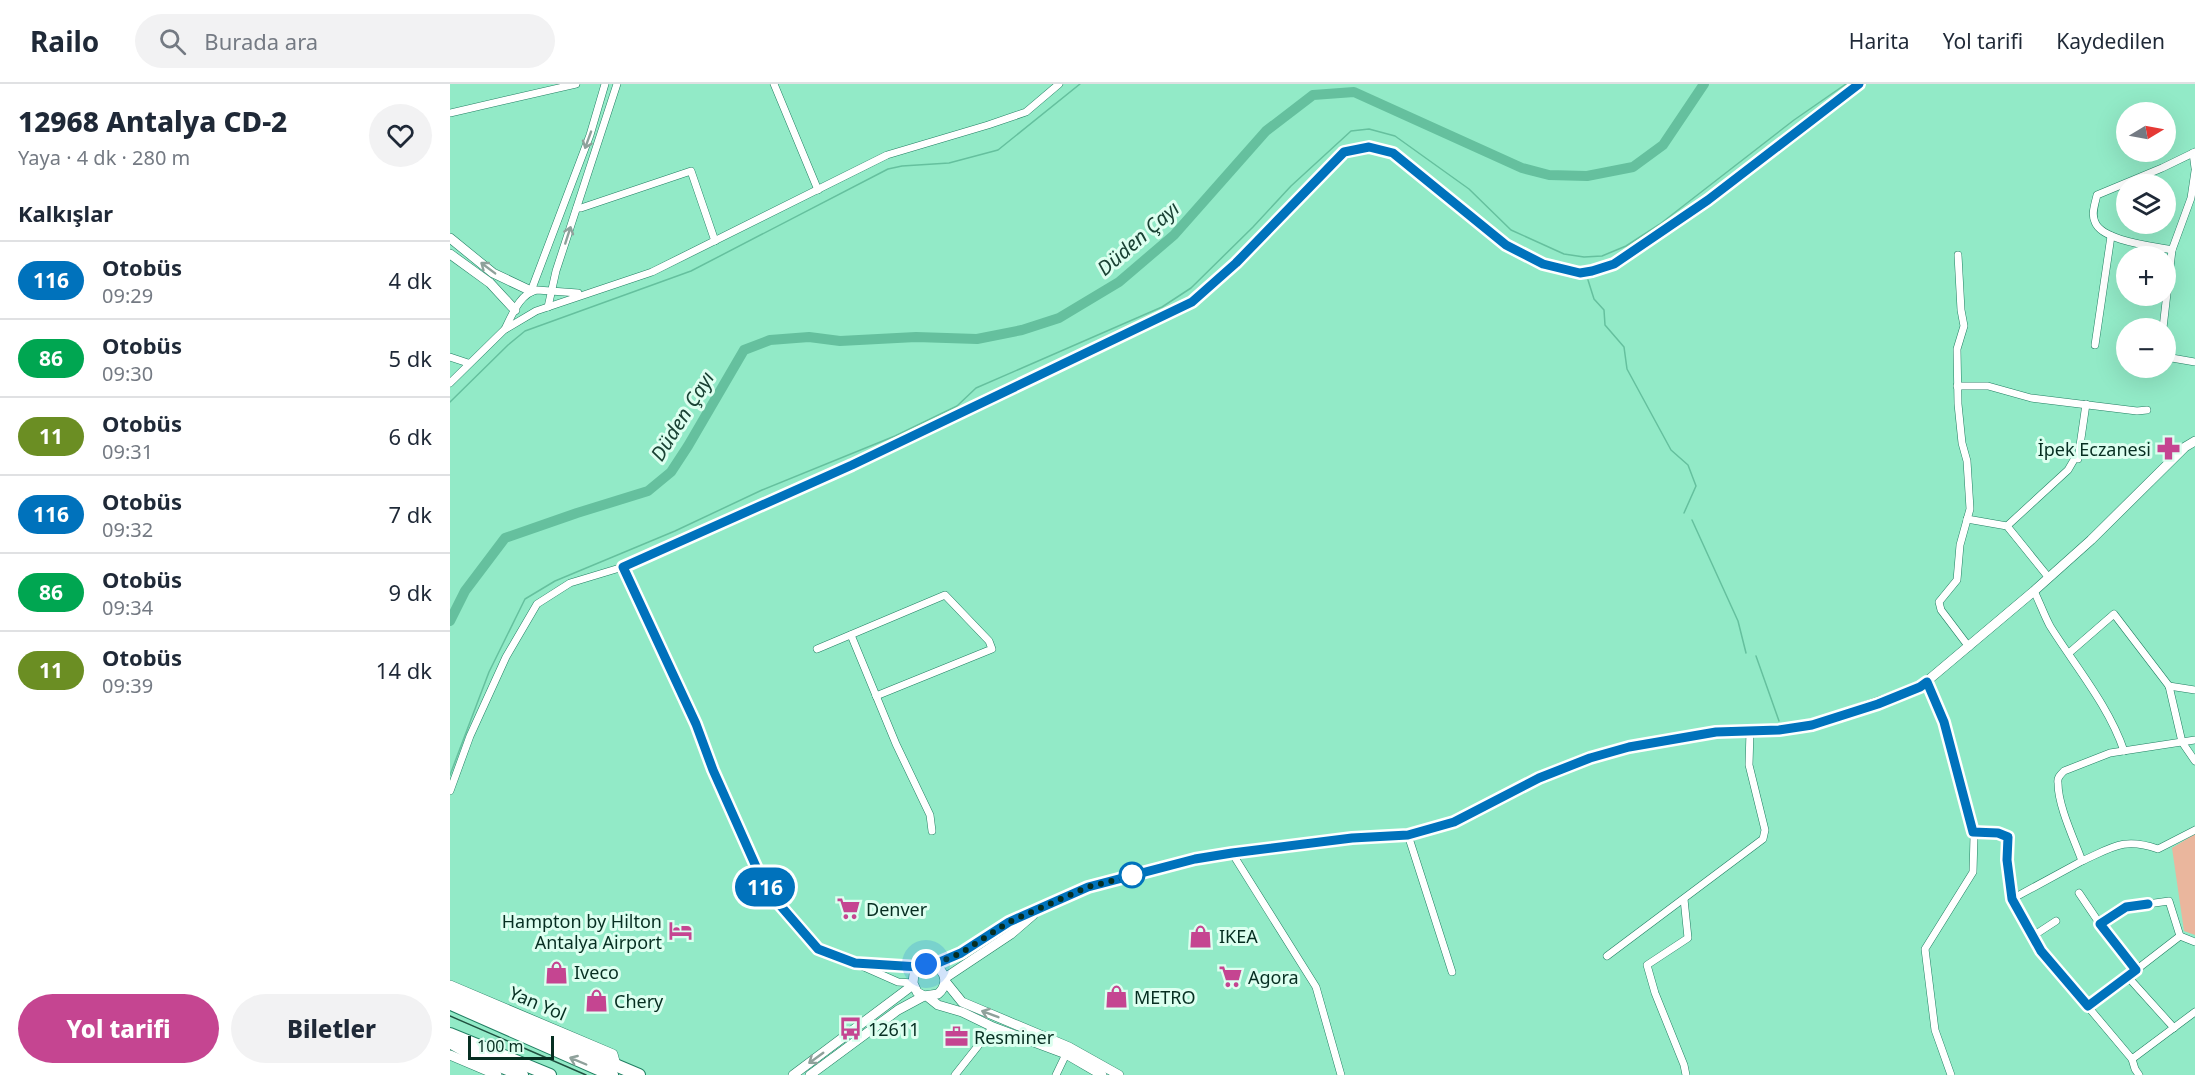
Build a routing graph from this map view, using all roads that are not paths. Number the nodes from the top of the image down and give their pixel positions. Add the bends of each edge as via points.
1 (576, 84) edge
2 (605, 84) edge
3 (617, 84) edge
4 (775, 84) edge
5 (1059, 84) edge
6 (1859, 84) edge
7 (450, 113) edge
8 (2194, 152) edge
9 (2195, 170) edge
10 (818, 189) junction
11 (2193, 198) edge
12 (576, 208) junction
13 (2111, 236) junction
14 (450, 238) edge
15 (716, 241) junction
16 (2155, 246) edge
17 (2174, 246) edge
18 (450, 254) edge
19 (1958, 255) dead end
20 (531, 291) junction
21 (553, 291) junction
22 (586, 292) junction
23 (548, 307) junction
24 (515, 310) junction
25 (525, 317) junction
26 (504, 330) junction
27 (2095, 345) dead end
28 (450, 357) edge
29 (2176, 359) edge
30 (2195, 362) edge
31 (468, 363) junction
32 (450, 383) edge
33 (1957, 386) junction
34 (2086, 404) junction
35 (2147, 410) dead end
36 (2195, 441) edge
37 (1967, 519) junction
38 (2007, 526) junction
39 (623, 567) junction
40 (2049, 578) junction
41 (2034, 591) junction
42 (851, 634) junction
43 (1969, 647) junction
44 (817, 649) dead end
45 (2069, 653) junction
46 (1927, 682) junction
47 (2169, 686) junction
48 (2195, 690) edge
49 (876, 696) junction
50 (1750, 731) junction
51 (2195, 740) edge
52 (2182, 742) junction
53 (2124, 751) junction
54 (2195, 761) edge
55 (450, 791) edge
56 (2195, 830) edge
57 (932, 831) dead end
58 (1973, 832) junction
59 (1408, 835) junction
60 (1232, 853) junction
61 (2082, 861) junction
62 (2079, 893) dead end
63 (1684, 899) junction
64 (2012, 899) junction
65 (1042, 908) junction
66 (2055, 921) dead end
67 (2100, 924) junction
68 (2033, 936) junction
69 (2180, 936) junction
70 (2195, 942) edge
71 (1607, 956) dead end
72 (855, 963) junction
73 (933, 965) junction
74 (919, 967) junction
75 (2136, 970) junction
76 (1452, 972) dead end
77 (2128, 977) junction
78 (945, 980) junction
79 (450, 984) edge
80 (913, 984) junction
81 (450, 995) edge
82 (926, 997) junction
83 (450, 1003) edge
84 (2088, 1006) junction
85 (2195, 1012) edge
86 (993, 1027) junction
87 (2174, 1028) junction
88 (450, 1034) edge
89 (450, 1042) edge
90 (1067, 1050) junction
91 (450, 1055) edge
92 (2132, 1059) junction
93 (614, 1065) edge
94 (505, 1073) edge
95 (522, 1075) edge
96 (550, 1075) edge
97 (639, 1075) edge
98 (793, 1075) edge
99 (810, 1075) edge
100 (955, 1075) edge
101 (1056, 1075) edge
102 (1102, 1075) edge
103 (1119, 1075) edge
104 (1341, 1075) edge
105 (1686, 1075) edge
106 (1951, 1075) edge
107 (2139, 1075) edge

1 - 7 street
2 -> 20 street via 590,135
3 - 12 street
4 - 10 street
5 - 10 street via 1026,112 887,155
6 - 39 street via 1708,200 1614,264 1580,273 1543,264 1506,245 1393,153 1369,147 1344,152 1236,263 1192,302 852,465
8 - 9 street
8 - 13 street via 2097,195 2095,223
9 - 11 street
10 - 15 street
11 - 17 street
12 - 15 street via 691,171
21 -> 12 street
13 - 16 street
13 - 27 street
20 -> 14 street via 493,273
15 - 22 street via 652,272
18 - 24 street via 490,282
19 - 33 street via 1964,326 1957,349
20 - 21 street
20 - 24 street
21 - 22 street
21 - 23 street
22 - 23 street
23 - 25 street
24 - 25 street
24 - 26 street
25 - 26 street
26 - 31 street
28 - 31 street
29 - 30 street
31 - 32 street
33 - 34 street via 1988,386 2031,398
33 - 37 street via 1967,461
34 - 35 street
34 - 38 street via 2077,459
36 - 40 street
37 - 38 street
37 - 43 street via 1957,580 1939,602
38 - 40 street
39 - 55 street via 570,583 537,604 506,657
39 - 72 street via 766,889 818,949
40 - 41 street
41 - 43 street
41 - 45 street via 2049,624
42 - 44 street
42 - 49 street
42 - 49 street via 945,595 992,649
43 - 46 street
45 - 47 street via 2114,614
45 - 53 street
46 - 50 street via 1878,704 1812,725
46 - 58 street via 1944,722
47 - 48 street
47 - 52 street
49 - 57 street via 930,815
50 - 59 street via 1652,742 1590,758 1539,778 1454,822
50 - 63 street via 1749,765 1765,830 1763,839
51 - 52 street
52 - 53 street
52 - 54 street
53 - 61 street via 2067,769 2059,777 2062,806
56 - 61 street via 2158,849 2127,842
58 - 64 street via 2008,837
58 - 106 street via 1973,872 1925,949 1935,1030
59 - 60 street
59 - 76 street
60 - 65 street via 1088,887
60 - 104 street via 1316,987
61 - 64 street
62 - 67 street
63 - 71 street
63 - 105 street via 1688,938 1647,965
64 - 68 street
65 - 73 street
65 - 78 street
66 - 68 street
67 - 69 street via 2126,907 2169,901
67 - 75 street
68 - 84 street
69 - 70 street
69 - 75 street
72 - 74 street
72 - 80 street via 898,982
73 - 74 street
73 - 78 street
74 - 80 street
75 - 77 street
77 - 84 street
77 - 87 street
78 - 82 street via 942,991
90 -> 78 street via 962,1002
79 - 93 street, Yan Yol
80 - 82 street
80 -> 98 street
81 - 93 highway
82 - 86 street
82 - 99 street via 898,1010
93 -> 83 highway via 544,1046
84 - 92 street
85 - 87 street
86 - 90 street
86 - 100 street
87 - 92 street
88 - 96 highway
89 - 94 highway
90 - 101 street
90 - 102 street
90 - 103 street
91 - 94 street
92 - 107 street
93 - 97 highway
94 - 95 highway

